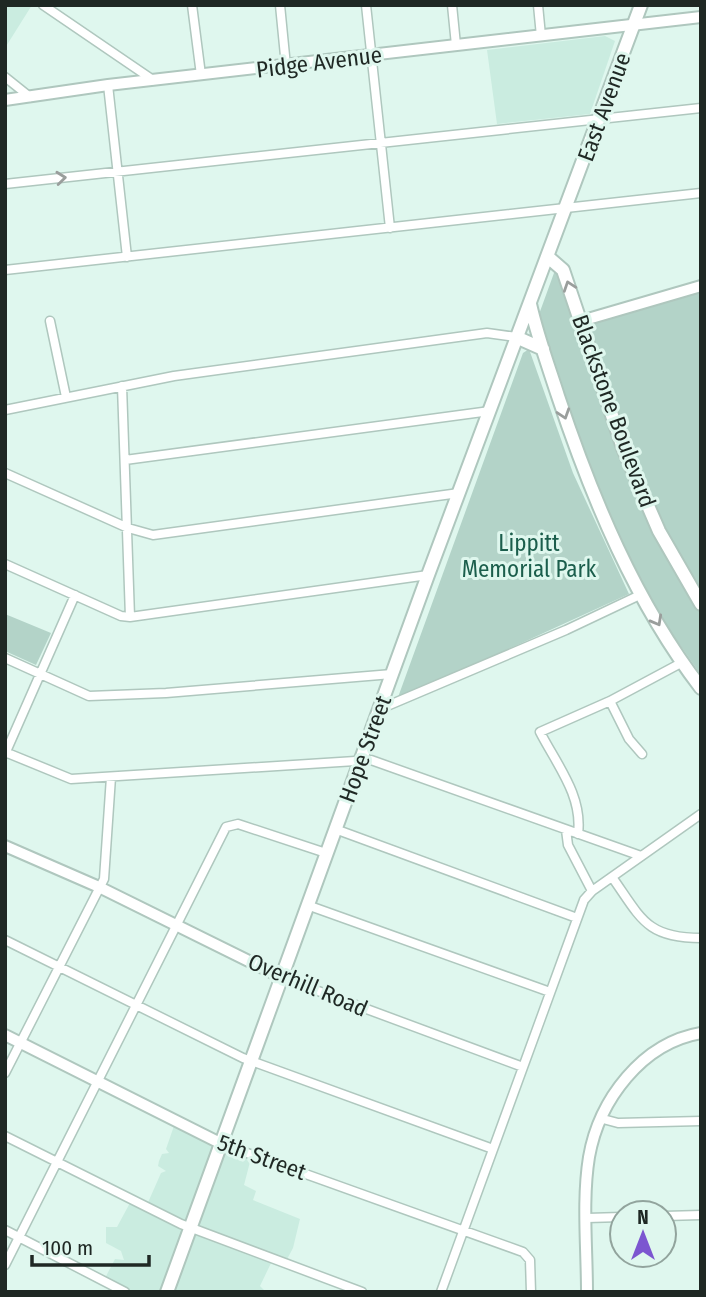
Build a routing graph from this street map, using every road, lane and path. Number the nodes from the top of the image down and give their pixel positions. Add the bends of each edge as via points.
1 (43, 5) edge
2 (192, 5) edge
3 (280, 5) edge
4 (366, 5) edge
5 (452, 5) edge
6 (538, 5) edge
7 (641, 5) edge
8 (701, 17) edge
9 (633, 26) junction
10 (541, 36) junction
11 (456, 46) junction
12 (371, 55) junction
13 (286, 66) junction
14 (201, 75) junction
15 (5, 77) edge
16 (153, 80) junction
17 (108, 85) junction
18 (30, 97) junction
19 (5, 100) edge
20 (701, 107) edge
21 (599, 119) junction
22 (381, 142) junction
23 (116, 173) junction
24 (5, 184) edge
25 (701, 193) edge
26 (567, 208) junction
27 (390, 228) junction
28 (127, 257) junction
29 (548, 257) junction
30 (5, 270) edge
31 (701, 286) edge
32 (530, 303) junction
33 (50, 321) dead end
34 (581, 321) junction
35 (516, 337) junction
36 (543, 349) junction
37 (122, 386) junction
38 (66, 397) junction
39 (5, 410) edge
40 (490, 411) junction
41 (125, 460) junction
42 (5, 473) edge
43 (460, 493) junction
44 (128, 528) junction
45 (5, 564) edge
46 (428, 575) junction
47 (642, 594) junction
48 (75, 595) junction
49 (701, 604) edge
50 (130, 617) junction
51 (5, 658) edge
52 (681, 663) junction
53 (40, 674) junction
54 (393, 674) junction
55 (701, 688) edge
56 (610, 701) junction
57 (380, 709) junction
58 (6, 753) edge
59 (642, 754) dead end
60 (361, 760) junction
61 (111, 777) junction
62 (701, 814) edge
63 (335, 830) junction
64 (566, 830) junction
65 (578, 834) junction
66 (5, 846) edge
67 (327, 853) junction
68 (641, 856) junction
69 (612, 877) junction
70 (99, 887) junction
71 (592, 891) junction
72 (307, 905) junction
73 (577, 918) junction
74 (175, 925) junction
75 (701, 938) edge
76 (5, 940) edge
77 (60, 965) junction
78 (282, 978) junction
79 (550, 992) junction
80 (136, 1004) junction
81 (701, 1033) edge
82 (5, 1035) edge
83 (20, 1042) junction
84 (252, 1060) junction
85 (523, 1067) junction
86 (5, 1073) edge
87 (97, 1082) junction
88 (603, 1119) junction
89 (701, 1121) edge
90 (5, 1136) edge
91 (222, 1144) junction
92 (494, 1149) junction
93 (57, 1161) junction
94 (701, 1215) edge
95 (678, 1216) edge
96 (608, 1217) edge
97 (587, 1218) junction
98 (191, 1227) junction
99 (5, 1230) edge
100 (463, 1233) junction
101 (19, 1237) junction
102 (5, 1265) edge
103 (125, 1292) edge
104 (167, 1292) edge
105 (362, 1292) edge
106 (441, 1292) edge
107 (531, 1292) edge
108 (587, 1292) edge

1 - 16 street
2 - 14 street
3 - 13 street
4 - 12 street
5 - 11 street
6 - 10 street
7 - 9 main road, East Avenue
8 - 9 street, Pidge Avenue
9 - 10 street, Pidge Avenue
9 - 21 main road, East Avenue
10 - 11 street, Pidge Avenue
11 - 12 street, Pidge Avenue
12 - 13 street, Pidge Avenue
12 - 22 street
13 - 14 street, Pidge Avenue
14 - 16 street, Pidge Avenue
15 - 18 street
16 - 17 street, Pidge Avenue
17 - 18 street, Pidge Avenue
17 - 23 street
18 - 19 street, Pidge Avenue
20 - 21 street
21 - 22 street
21 - 26 main road, East Avenue
22 - 23 street
22 - 27 street
24 -> 23 street
23 - 28 street
25 - 26 street
26 - 27 street
26 - 29 main road, Hope Street
27 - 28 street
28 - 30 street
29 - 32 main road, Hope Street
34 -> 29 main road, Blackstone Boulevard via 564,270
31 - 34 street
32 - 35 main road, Hope Street
32 - 36 main road
33 - 38 street
34 - 49 main road, Blackstone Boulevard via 636,480
35 - 36 main road, Blackstone Boulevard
35 - 37 street via 487,333
35 - 40 main road, Hope Street
36 -> 47 main road, Blackstone Boulevard via 590,486
37 - 38 street
37 - 41 street
38 - 39 street
40 - 41 street
40 - 43 main road, Hope Street
41 - 44 street
42 - 44 street
43 - 44 street via 153,535
43 - 46 main road, Hope Street
44 - 50 street
45 - 48 street
46 - 50 street
46 - 54 main road, Hope Street
47 -> 52 main road, Blackstone Boulevard
47 - 57 street
48 - 50 street
48 - 53 street
51 - 53 street
52 - 55 main road, Blackstone Boulevard
52 - 56 street
53 - 54 street via 89,696
53 - 58 street
54 - 57 main road, Hope Street
56 - 59 street
56 - 65 street via 540,732 576,799
57 - 60 main road, Hope Street
58 - 61 street via 66,778
60 - 61 street
60 - 63 main road, Hope Street
60 - 64 street via 380,762
61 - 70 street via 104,879
62 - 68 street
63 - 67 main road, Hope Street
63 - 73 street
64 - 65 street
64 - 71 street via 568,845
65 - 68 street
66 - 70 street, Overhill Road
67 - 72 main road, Hope Street
67 - 74 street via 230,825
68 - 69 street
69 - 71 street
69 - 75 street via 647,923 673,938
70 - 74 street, Overhill Road
70 - 77 street
71 - 73 street
72 - 78 main road, Hope Street
72 - 79 street
73 - 79 street
74 - 78 street, Overhill Road
74 - 80 street
76 - 77 street
77 - 80 street
77 - 83 street
78 - 84 main road, Hope Street
78 - 85 street, Overhill Road
79 - 85 street
80 - 84 street
80 - 87 street
81 - 88 street via 678,1038 643,1059 616,1093
82 - 83 street, 5th Street
83 - 86 street
83 - 87 street, 5th Street
84 - 91 main road, Hope Street
84 - 92 street
85 - 92 street
87 - 91 street, 5th Street
87 - 93 street
88 - 89 street via 618,1123
88 - 97 street via 590,1156
90 - 93 street
91 - 98 main road, Hope Street
91 - 100 street, 5th Street
92 - 100 street
93 - 98 street
93 - 101 street
94 - 95 street
96 - 97 street
97 - 108 street
98 - 104 main road, Hope Street
98 - 105 street
99 - 101 street
100 - 106 street
100 - 107 street, 5th Street via 528,1255
101 - 102 street
101 - 103 street

